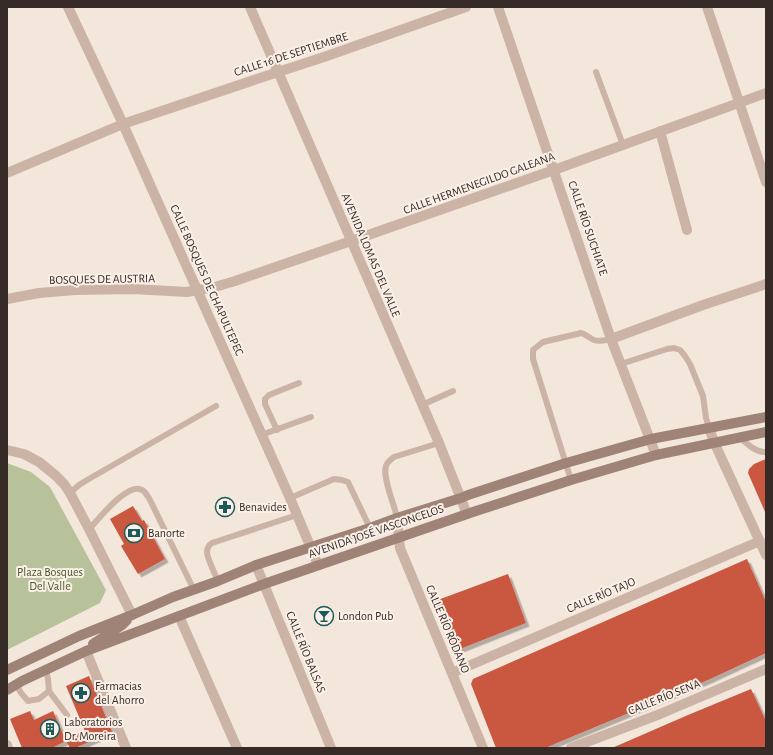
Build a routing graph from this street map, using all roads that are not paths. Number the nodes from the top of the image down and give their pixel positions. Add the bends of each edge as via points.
1 (68, 7) edge
2 (250, 7) edge
3 (466, 7) edge
4 (498, 7) edge
5 (707, 7) edge
6 (278, 72) junction
7 (596, 72) dead end
8 (766, 93) edge
9 (739, 102) junction
10 (123, 124) junction
11 (660, 131) junction
12 (623, 145) junction
13 (554, 170) junction
14 (7, 173) edge
15 (766, 182) edge
16 (687, 230) dead end
17 (351, 241) junction
18 (766, 284) edge
19 (198, 291) junction
20 (7, 299) edge
21 (612, 339) junction
22 (621, 364) junction
23 (299, 383) dead end
24 (453, 391) dead end
25 (216, 406) dead end
26 (422, 406) junction
27 (311, 417) dead end
28 (766, 417) edge
29 (709, 428) junction
30 (277, 430) junction
31 (766, 432) edge
32 (261, 435) junction
33 (739, 437) junction
34 (651, 439) junction
35 (714, 442) junction
36 (439, 443) junction
37 (7, 450) edge
38 (766, 452) edge
39 (656, 455) junction
40 (566, 463) junction
41 (571, 480) junction
42 (70, 493) junction
43 (290, 498) junction
44 (461, 498) junction
45 (467, 514) junction
46 (297, 515) junction
47 (397, 518) junction
48 (370, 528) junction
49 (89, 529) junction
50 (398, 537) junction
51 (760, 541) junction
52 (311, 548) junction
53 (766, 555) edge
54 (256, 565) junction
55 (318, 565) junction
56 (218, 581) junction
57 (264, 584) junction
58 (194, 590) junction
59 (132, 615) junction
60 (179, 616) junction
61 (86, 651) junction
62 (766, 669) edge
63 (7, 670) edge
64 (46, 670) junction
65 (452, 673) junction
66 (16, 684) junction
67 (7, 690) edge
68 (49, 691) junction
69 (67, 715) dead end
70 (7, 745) edge
71 (8, 748) edge
72 (126, 748) edge
73 (236, 748) edge
74 (331, 748) edge
75 (482, 748) edge
76 (571, 748) edge

1 - 10 street, CALLE BOSQUES DE CHAPULTEPEC
2 - 6 street, AVENIDA LOMAS DEL VALLE
3 - 6 street, CALLE 16 DE SEPTIEMBRE
4 - 13 street, CALLE RÍO SUCHIATE
5 - 9 street
6 - 10 street, CALLE 16 DE SEPTIEMBRE
6 - 17 street, AVENIDA LOMAS DEL VALLE
7 - 12 lane
8 - 9 street, CALLE HERMENEGILDO GALEANA
9 - 11 street, CALLE HERMENEGILDO GALEANA
9 - 15 street
10 - 14 street, CALLE 16 DE SEPTIEMBRE
10 - 19 street, CALLE BOSQUES DE CHAPULTEPEC
11 - 12 street, CALLE HERMENEGILDO GALEANA
11 - 16 street
12 - 13 street, CALLE HERMENEGILDO GALEANA
13 - 17 street, CALLE HERMENEGILDO GALEANA
13 - 21 street, CALLE RÍO SUCHIATE
17 - 19 street, CALLE HERMENEGILDO GALEANA
17 - 26 street, AVENIDA LOMAS DEL VALLE
18 - 21 street via 703,304
19 - 20 street, BOSQUES DE AUSTRIA via 75,290
19 - 32 street, CALLE BOSQUES DE CHAPULTEPEC
21 - 22 street, CALLE RÍO SUCHIATE
21 - 40 lane via 599,341 581,333 543,342 533,350 533,359
22 - 29 lane via 667,348 680,350 690,364 703,396
22 - 34 street, CALLE RÍO SUCHIATE
23 - 30 lane via 265,399
24 - 26 lane
25 - 42 lane via 87,480
26 - 36 street, AVENIDA LOMAS DEL VALLE
27 - 30 lane
28 - 29 main road, AVENIDA JOSÉ VASCONCELOS
29 - 34 main road, AVENIDA JOSÉ VASCONCELOS
29 - 35 street
30 - 32 lane
31 - 33 main road, AVENIDA JOSÉ VASCONCELOS
32 - 43 street, CALLE BOSQUES DE CHAPULTEPEC
33 - 35 main road, AVENIDA JOSÉ VASCONCELOS
33 - 38 lane via 751,447
34 - 39 street, CALLE RÍO SUCHIATE
34 - 40 main road, AVENIDA JOSÉ VASCONCELOS
35 - 39 main road, AVENIDA JOSÉ VASCONCELOS
35 - 51 street
36 - 44 street, AVENIDA LOMAS DEL VALLE
36 - 47 lane via 394,457 386,466 387,482
37 - 42 street via 24,454 39,462 64,484
39 - 41 main road, AVENIDA JOSÉ VASCONCELOS
40 - 41 lane
40 - 44 main road, AVENIDA JOSÉ VASCONCELOS
41 - 45 main road, AVENIDA JOSÉ VASCONCELOS
42 - 49 street
43 - 46 street, CALLE BOSQUES DE CHAPULTEPEC
43 - 48 lane via 334,480 348,482
44 - 45 street, AVENIDA LOMAS DEL VALLE
44 - 47 main road, AVENIDA JOSÉ VASCONCELOS
45 - 50 main road, AVENIDA JOSÉ VASCONCELOS
46 - 52 street, CALLE BOSQUES DE CHAPULTEPEC
46 - 56 lane via 212,543 207,550
47 - 48 main road, AVENIDA JOSÉ VASCONCELOS
47 - 50 street, CALLE RÍO RÓDANO
48 - 52 main road, AVENIDA JOSÉ VASCONCELOS
49 - 58 lane via 124,495 131,490 142,490 150,500
49 - 59 street
50 - 55 main road, AVENIDA JOSÉ VASCONCELOS
50 - 65 street, CALLE RÍO RÓDANO via 400,548
51 - 53 street
51 - 65 street, CALLE RÍO TAJO
52 - 54 main road, AVENIDA JOSÉ VASCONCELOS
52 - 55 street, CALLE BOSQUES DE CHAPULTEPEC
54 - 56 main road, AVENIDA JOSÉ VASCONCELOS
54 - 57 street, CALLE RÍO BALSAS
55 - 57 main road, AVENIDA JOSÉ VASCONCELOS
56 - 58 main road, AVENIDA JOSÉ VASCONCELOS
57 - 60 main road, AVENIDA JOSÉ VASCONCELOS
57 - 74 street, CALLE RÍO BALSAS
58 - 59 main road, AVENIDA JOSÉ VASCONCELOS
59 - 61 main road via 122,625 94,642
59 - 63 main road, AVENIDA JOSÉ VASCONCELOS via 68,640
60 - 61 main road, AVENIDA JOSÉ VASCONCELOS
60 - 73 street
61 - 64 main road, AVENIDA JOSÉ VASCONCELOS
61 - 72 street
62 - 76 street, CALLE RÍO SENA
64 - 66 main road, AVENIDA JOSÉ VASCONCELOS
64 - 68 lane
65 - 75 street, CALLE RÍO RÓDANO
66 - 67 main road, AVENIDA JOSÉ VASCONCELOS
66 - 68 lane via 28,701 39,699
68 - 69 lane
70 - 71 street

